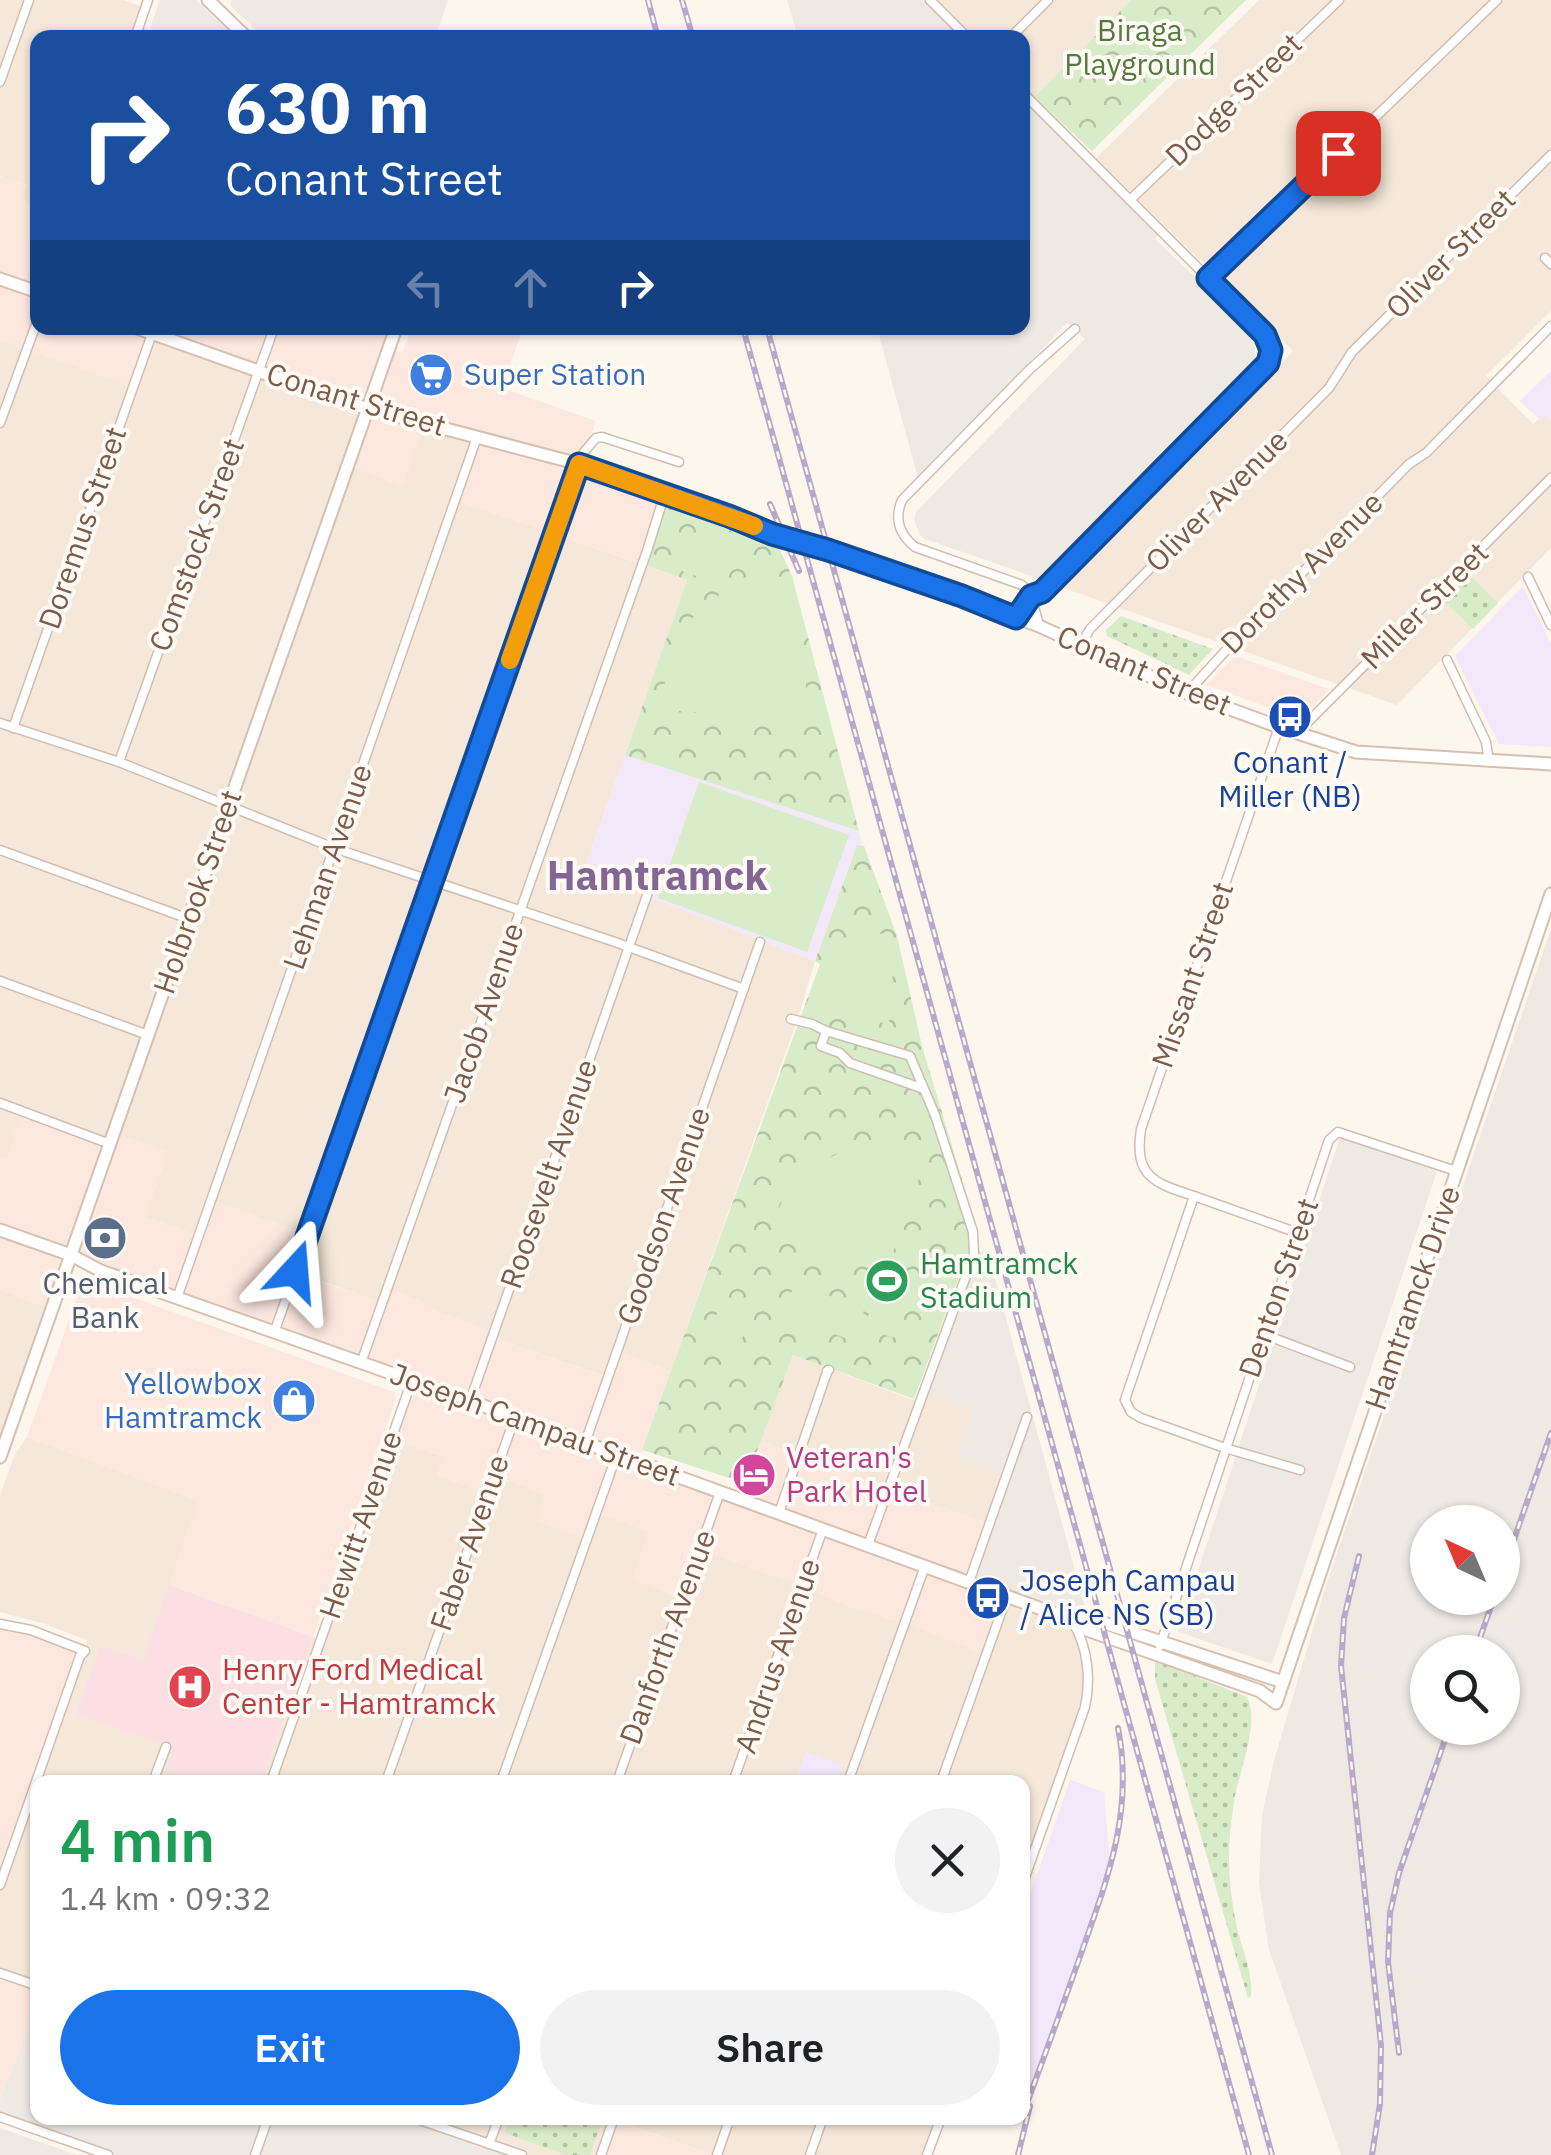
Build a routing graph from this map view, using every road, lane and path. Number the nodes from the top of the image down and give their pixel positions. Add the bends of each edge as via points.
1 (29, 0) edge
2 (148, 0) edge
3 (208, 0) edge
4 (930, 0) edge
5 (1048, 0) edge
6 (1338, 0) edge
7 (1498, 0) edge
8 (138, 30) edge
9 (238, 30) edge
10 (960, 30) edge
11 (1018, 30) edge
12 (0, 82) edge
13 (1030, 100) edge
14 (1551, 155) edge
15 (1130, 200) junction
16 (1208, 278) junction
17 (0, 279) edge
18 (30, 289) edge
19 (1551, 326) edge
20 (1075, 329) dead end
21 (32, 335) edge
22 (151, 335) edge
23 (166, 335) edge
24 (272, 335) edge
25 (394, 335) edge
26 (1350, 353) joint
27 (259, 370) junction
28 (368, 408) junction
29 (0, 423) edge
30 (478, 436) junction
31 (679, 462) dead end
32 (579, 464) junction
33 (1551, 478) edge
34 (665, 493) junction
35 (1528, 577) dead end
36 (1031, 596) junction
37 (1016, 618) junction
38 (1551, 625) edge
39 (1040, 626) junction
40 (1080, 646) junction
41 (1447, 660) dead end
42 (1187, 693) junction
43 (0, 723) edge
44 (1279, 727) junction
45 (13, 728) junction
46 (1298, 732) junction
47 (119, 762) junction
48 (1489, 762) junction
49 (1551, 764) edge
50 (228, 804) junction
51 (334, 848) junction
52 (0, 850) edge
53 (652, 881) dead end
54 (432, 882) junction
55 (1551, 894) edge
56 (519, 912) junction
57 (189, 919) junction
58 (760, 942) dead end
59 (628, 947) junction
60 (0, 981) edge
61 (744, 989) junction
62 (791, 1019) dead end
63 (826, 1031) junction
64 (148, 1035) junction
65 (924, 1089) junction
66 (0, 1103) edge
67 (110, 1144) junction
68 (1456, 1171) junction
69 (1194, 1196) junction
70 (0, 1230) edge
71 (1298, 1233) junction
72 (71, 1255) junction
73 (177, 1298) junction
74 (274, 1333) junction
75 (1263, 1334) junction
76 (361, 1363) junction
77 (1350, 1368) dead end
78 (827, 1371) dead end
79 (412, 1380) junction
80 (470, 1401) junction
81 (515, 1417) junction
82 (1027, 1418) dead end
83 (585, 1442) junction
84 (1225, 1448) junction
85 (618, 1454) junction
86 (0, 1457) edge
87 (1300, 1470) dead end
88 (720, 1492) junction
89 (779, 1513) junction
90 (822, 1529) junction
91 (868, 1545) junction
92 (925, 1566) junction
93 (969, 1582) junction
94 (1007, 1596) junction
95 (1072, 1620) junction
96 (0, 1624) edge
97 (1162, 1642) junction
98 (1158, 1655) junction
99 (1283, 1682) junction
100 (1276, 1703) joint
101 (166, 1748) dead end
102 (38, 1775) edge
103 (156, 1775) edge
104 (272, 1775) edge
105 (388, 1775) edge
106 (503, 1775) edge
107 (619, 1775) edge
108 (735, 1775) edge
109 (850, 1775) edge
110 (943, 1775) edge
111 (30, 1798) edge
112 (1030, 1863) edge
113 (0, 1884) edge
114 (0, 1973) edge
115 (30, 1983) edge
116 (0, 2117) edge
117 (266, 2125) edge
118 (434, 2125) edge
119 (497, 2125) edge
120 (612, 2125) edge
121 (728, 2125) edge
122 (821, 2125) edge
123 (939, 2125) edge
124 (490, 2144) junction
125 (108, 2155) edge
126 (255, 2155) edge
127 (522, 2155) edge
128 (601, 2155) edge
129 (717, 2155) edge
130 (810, 2155) edge
131 (928, 2155) edge

1 - 12 street
2 - 8 street
3 - 9 street
4 - 10 street
5 - 11 street
6 - 15 street, Dodge Street
7 - 16 street
13 - 15 street
14 - 26 street, Oliver Street
15 - 16 street
16 - 36 street via 1265,335 1271,350 1265,367
17 - 18 street
19 - 42 street, Dorothy Avenue
20 - 36 street via 902,500 898,512 902,534 915,547 1022,585
21 - 29 street
22 - 45 street, Doremus Street
23 - 27 street, Conant Street
24 - 27 street, Comstock Street
25 - 28 street, Holbrook Street
26 - 40 street, Oliver Avenue via 1329,388
27 - 28 street, Conant Street
27 - 47 street, Comstock Street
28 - 30 street, Conant Street
28 - 50 street, Holbrook Street
30 - 32 street, Conant Street
30 - 51 street, Lehman Avenue
31 - 32 street via 596,438
32 - 34 street, Conant Street
32 - 54 street
33 - 46 street, Miller Street
34 - 37 street, Conant Street
34 - 56 street, Jacob Avenue
35 - 38 street
36 - 37 street
36 - 39 street
37 - 39 street, Conant Street
39 - 40 street, Conant Street
40 - 42 street, Conant Street
41 - 48 street
42 - 44 street, Conant Street
43 - 45 street
44 - 46 street, Conant Street
44 - 69 street, Missant Street via 1138,1151 1157,1182
45 - 47 street
46 - 48 street, Conant Street via 1356,752
47 - 50 street
48 - 49 street, Conant Street
50 - 51 street
50 - 57 street, Holbrook Street
51 - 54 street
51 - 73 street, Lehman Avenue
52 - 57 street
53 - 59 street, Roosevelt Avenue
54 - 56 street
54 - 74 street
55 - 68 street, Hamtramck Drive
56 - 59 street
56 - 76 street, Jacob Avenue
57 - 64 street, Holbrook Street
58 - 61 street, Goodson Avenue
59 - 61 street
59 - 80 street, Roosevelt Avenue
60 - 64 street
61 - 83 street, Goodson Avenue
62 - 63 street
63 - 65 street via 910,1056
63 - 65 street via 821,1046
64 - 67 street, Holbrook Street
65 - 91 street via 973,1232 974,1254
66 - 67 street
67 - 72 street, Holbrook Street
68 - 71 street, Denton Street via 1338,1132 1329,1140
68 - 99 street, Hamtramck Drive
69 - 71 street, Missant Street
69 - 84 street via 1126,1400 1142,1418
70 - 72 street, Joseph Campau Street
71 - 75 street, Denton Street
72 - 73 street, Joseph Campau Street
72 - 86 street, Holbrook Street
73 - 74 street, Joseph Campau Street
74 - 76 street, Joseph Campau Street
75 - 77 street
75 - 84 street, Denton Street
76 - 79 street, Joseph Campau Street
78 - 89 street
79 - 80 street, Joseph Campau Street
79 - 104 street, Hewitt Avenue
80 - 81 street, Joseph Campau Street
81 - 83 street, Joseph Campau Street
81 - 105 street, Faber Avenue
82 - 93 street
83 - 85 street, Joseph Campau Street
84 - 87 street
84 - 97 street, Denton Street
85 - 88 street, Joseph Campau Street
85 - 106 street
88 - 89 street, Joseph Campau Street
88 - 107 street, Danforth Avenue
89 - 90 street, Joseph Campau Street
90 - 91 street, Joseph Campau Street
90 - 108 street, Andrus Avenue
91 - 92 street, Joseph Campau Street
92 - 93 street, Joseph Campau Street
92 - 109 street
93 - 94 street, Joseph Campau Street
94 - 95 street, Joseph Campau Street
94 - 110 street
95 - 97 street, Joseph Campau Street via 1086,1617
95 - 98 street, Joseph Campau Street
95 - 112 street via 1090,1685
96 - 102 street via 85,1651
97 - 98 street, Denton Street
97 - 99 street, Joseph Campau Street
98 - 100 street, Joseph Campau Street via 1260,1691
99 - 100 street, Hamtramck Drive
101 - 103 street
111 - 113 street
114 - 115 street
116 - 125 street
117 - 126 street
118 - 124 street
119 - 124 street
120 - 128 street
121 - 129 street
122 - 130 street
123 - 131 street
124 - 127 street

